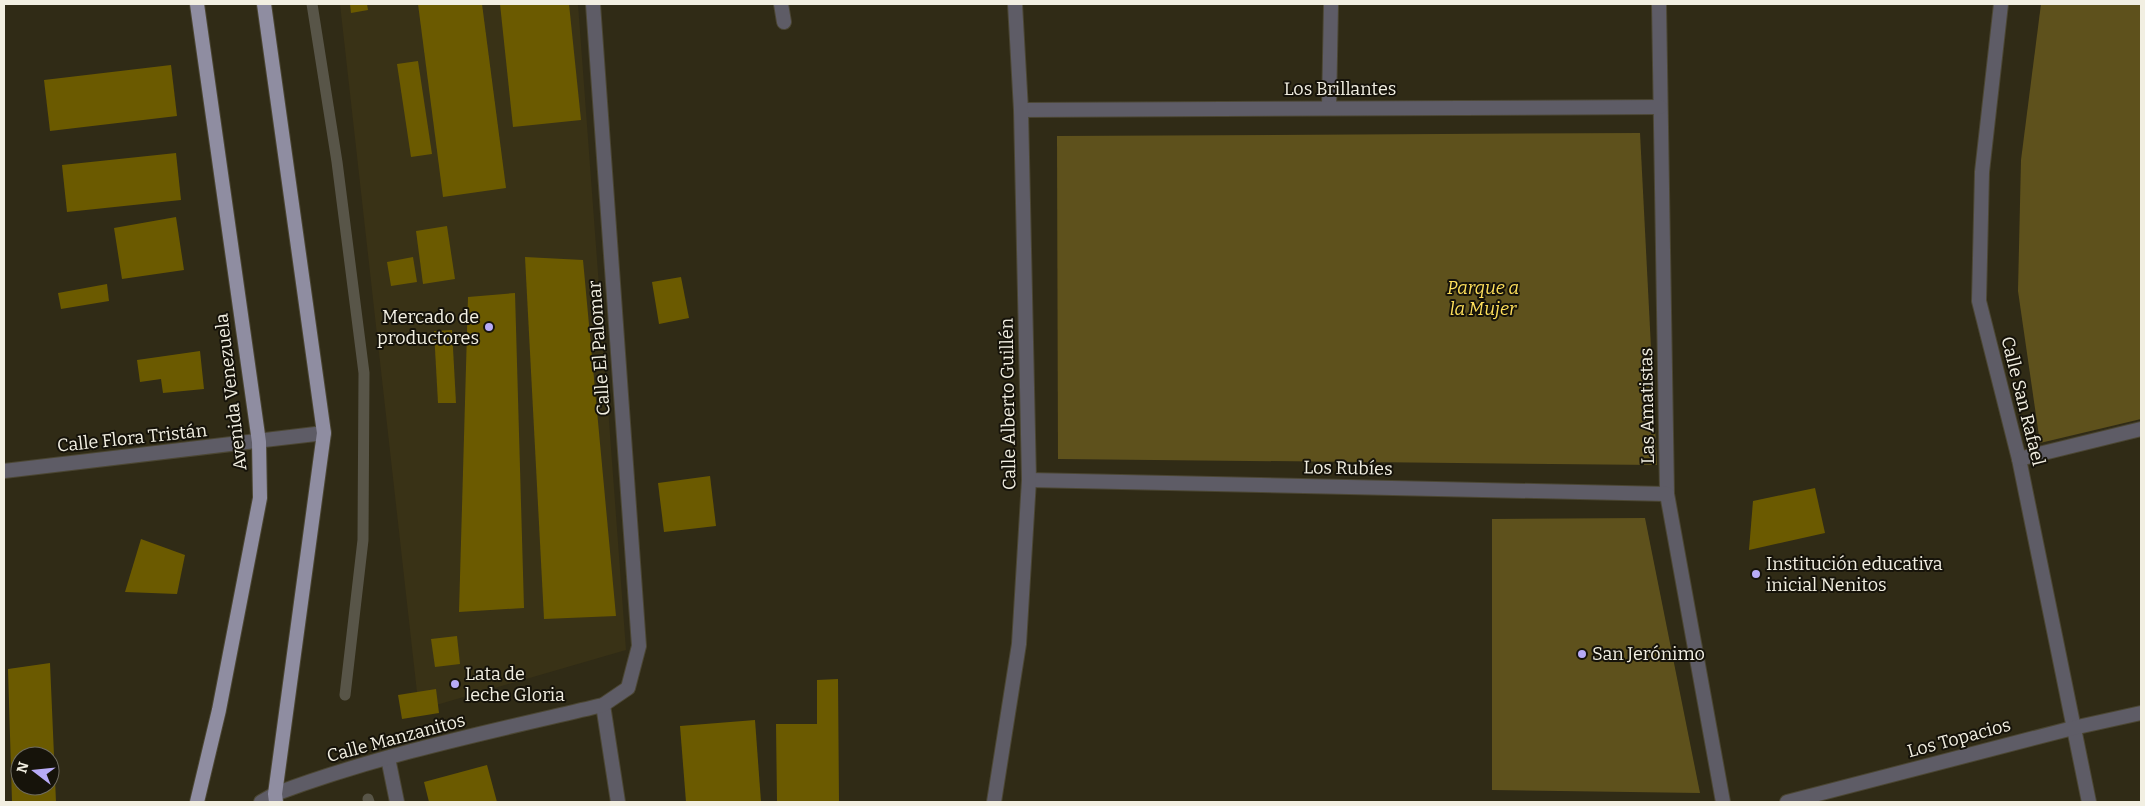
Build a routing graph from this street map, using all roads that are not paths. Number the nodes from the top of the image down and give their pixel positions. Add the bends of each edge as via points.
1 (198, 4) edge
2 (264, 4) edge
3 (593, 4) edge
4 (781, 4) edge
5 (1015, 4) edge
6 (1331, 4) edge
7 (1660, 4) edge
8 (2002, 4) edge
9 (784, 22) dead end
10 (1660, 107) junction
11 (1329, 108) junction
12 (1020, 110) junction
13 (2141, 430) edge
14 (324, 433) junction
15 (259, 442) junction
16 (2019, 459) junction
17 (4, 471) edge
18 (1029, 480) junction
19 (1667, 494) junction
20 (628, 688) joint
21 (603, 705) junction
22 (2141, 713) edge
23 (2073, 728) junction
24 (382, 759) junction
25 (275, 798) edge
26 (197, 802) edge
27 (261, 802) edge
28 (397, 802) edge
29 (618, 802) edge
30 (994, 802) edge
31 (1723, 802) edge
32 (1787, 802) edge
33 (2089, 802) edge

1 - 15 main road, Avenida Venezuela
2 - 14 main road
3 - 20 street, Calle El Palomar via 640,646
4 - 9 street
5 - 12 street, Calle Alberto Guillén
6 - 11 street
7 - 10 street, Las Amatistas
8 - 16 street, Calle San Rafael via 1982,172 1979,301
10 - 11 street, Los Brillantes
10 - 19 street, Las Amatistas
11 - 12 street, Los Brillantes
12 - 18 street, Calle Alberto Guillén
13 - 16 street
14 - 15 street, Calle Flora Tristán
14 - 25 main road
15 - 17 street, Calle Flora Tristán
15 - 26 main road, Avenida Venezuela via 260,498 219,710
16 - 23 street, Calle San Rafael
18 - 19 street, Los Rubíes
18 - 30 street, Calle Alberto Guillén via 1019,644
19 - 31 street, Las Amatistas
20 - 21 street, Calle Manzanitos
21 - 24 street, Calle Manzanitos
21 - 29 street
22 - 23 street, Los Topacios
23 - 32 street, Los Topacios
23 - 33 street, Calle San Rafael
24 - 25 street, Calle Manzanitos via 320,778
24 - 28 street
25 - 27 street, Calle Manzanitos

